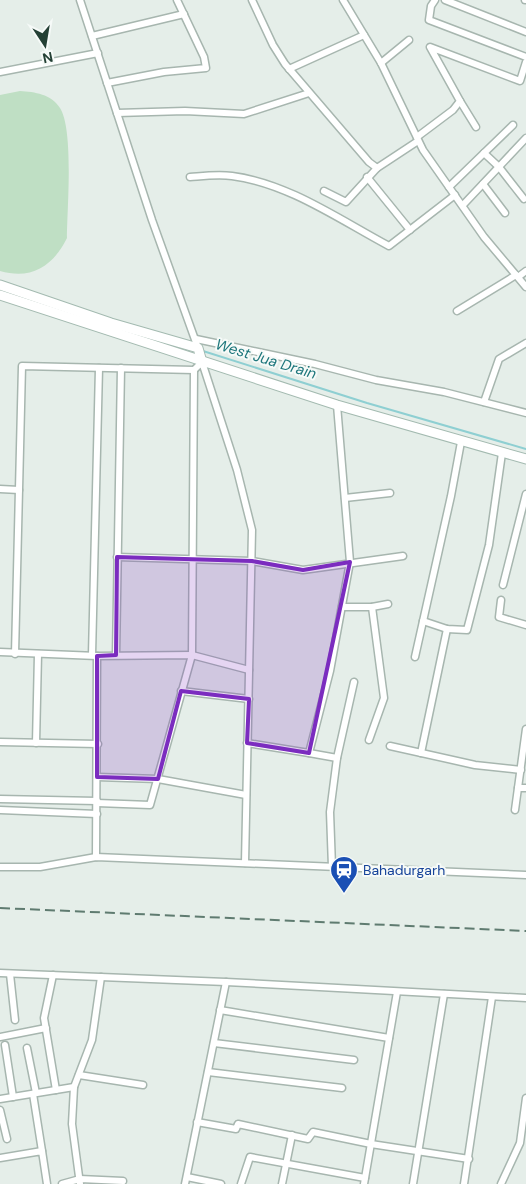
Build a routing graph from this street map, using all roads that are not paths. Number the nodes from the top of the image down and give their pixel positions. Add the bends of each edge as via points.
1 (80, 0) edge
2 (177, 0) edge
3 (252, 0) edge
4 (343, 0) edge
5 (434, 0) edge
6 (445, 0) edge
7 (184, 14) junction
8 (526, 32) edge
9 (364, 34) junction
10 (92, 36) junction
11 (408, 40) dead end
12 (98, 53) junction
13 (526, 57) edge
14 (526, 62) edge
15 (381, 63) junction
16 (289, 69) junction
17 (0, 72) edge
18 (524, 77) edge
19 (107, 83) junction
20 (309, 93) junction
21 (460, 101) junction
22 (117, 113) junction
23 (513, 125) dead end
24 (476, 127) dead end
25 (526, 138) edge
26 (418, 139) junction
27 (484, 153) junction
28 (499, 167) junction
29 (377, 168) junction
30 (190, 176) dead end
31 (367, 177) junction
32 (483, 184) junction
33 (449, 187) junction
34 (324, 191) dead end
35 (455, 194) junction
36 (525, 199) edge
37 (463, 206) junction
38 (506, 213) dead end
39 (410, 230) junction
40 (526, 270) edge
41 (517, 276) junction
42 (0, 285) edge
43 (526, 287) edge
44 (0, 295) edge
45 (457, 311) dead end
46 (197, 343) junction
47 (526, 343) edge
48 (202, 362) junction
49 (99, 368) junction
50 (121, 368) junction
51 (194, 370) junction
52 (484, 402) junction
53 (337, 405) junction
54 (526, 413) edge
55 (461, 442) junction
56 (502, 453) junction
57 (526, 459) edge
58 (0, 489) edge
59 (19, 490) junction
60 (390, 493) dead end
61 (526, 494) edge
62 (344, 498) junction
63 (403, 556) dead end
64 (117, 557) junction
65 (193, 559) junction
66 (252, 561) junction
67 (350, 562) junction
68 (503, 585) dead end
69 (501, 600) dead end
70 (388, 604) dead end
71 (342, 607) junction
72 (372, 607) junction
73 (423, 621) junction
74 (526, 626) edge
75 (447, 629) junction
76 (0, 652) edge
77 (15, 654) junction
78 (38, 654) junction
79 (116, 655) junction
80 (192, 655) junction
81 (94, 656) junction
82 (415, 657) dead end
83 (249, 670) junction
84 (354, 682) dead end
85 (181, 691) junction
86 (248, 699) junction
87 (526, 729) edge
88 (369, 740) dead end
89 (0, 742) edge
90 (36, 743) junction
91 (247, 743) junction
92 (98, 744) junction
93 (390, 746) dead end
94 (310, 753) junction
95 (421, 753) junction
96 (524, 757) edge
97 (337, 758) junction
98 (520, 770) junction
99 (97, 777) junction
100 (158, 779) junction
101 (518, 788) junction
102 (526, 788) edge
103 (246, 796) junction
104 (0, 800) edge
105 (97, 802) junction
106 (0, 810) edge
107 (515, 810) dead end
108 (97, 814) junction
109 (96, 857) junction
110 (245, 863) junction
111 (332, 866) junction
112 (0, 867) edge
113 (526, 875) edge
114 (0, 973) edge
115 (10, 974) junction
116 (54, 975) junction
117 (101, 977) junction
118 (226, 982) junction
119 (396, 992) junction
120 (444, 994) junction
121 (492, 997) junction
122 (526, 998) edge
123 (220, 1010) junction
124 (15, 1020) dead end
125 (46, 1028) junction
126 (0, 1037) edge
127 (389, 1038) junction
128 (214, 1043) junction
129 (5, 1045) dead end
130 (27, 1048) dead end
131 (354, 1060) dead end
132 (208, 1072) junction
133 (79, 1074) junction
134 (143, 1085) dead end
135 (74, 1087) junction
136 (342, 1088) dead end
137 (56, 1090) junction
138 (35, 1094) junction
139 (13, 1097) junction
140 (526, 1098) edge
141 (0, 1099) edge
142 (0, 1110) edge
143 (197, 1122) junction
144 (292, 1135) junction
145 (6, 1139) dead end
146 (371, 1144) junction
147 (42, 1150) junction
148 (418, 1150) junction
149 (0, 1158) edge
150 (469, 1159) junction
151 (286, 1164) junction
152 (123, 1181) dead end
153 (186, 1181) edge
154 (365, 1181) edge
155 (80, 1182) edge
156 (47, 1184) edge
157 (62, 1184) edge
158 (221, 1184) edge
159 (241, 1184) edge
160 (282, 1184) edge
161 (413, 1184) edge
162 (464, 1184) edge
163 (501, 1184) edge

1 - 10 street
2 - 7 street
3 - 16 street via 273,45
4 - 9 street
5 - 13 street via 429,20
6 - 8 street
7 - 10 street
7 - 19 street via 206,68
9 - 15 street
9 - 16 street
10 - 12 street
11 - 15 street
12 - 17 street
12 - 19 street
14 - 18 street
15 - 26 street
16 - 20 street
18 - 21 street via 520,81 430,47
19 - 22 street
20 - 22 street via 244,114 186,111
20 - 29 street
21 - 24 street
21 - 26 street
22 - 46 street
23 - 27 street
25 - 28 street
26 - 29 street
26 - 33 street
27 - 28 street
27 - 33 street
28 - 32 street
28 - 36 street
29 - 31 street
30 - 39 street via 230,176 258,181 300,198 389,246
31 - 34 street via 346,202
31 - 39 street
32 - 37 street
32 - 38 street
33 - 35 street
35 - 37 street
35 - 39 street
37 - 41 street
40 - 41 street
41 - 43 street
41 - 45 street
42 - 46 main road via 110,323
44 - 48 main road
46 - 48 main road
46 - 52 street via 258,351
47 - 52 street via 499,359
48 - 51 street
48 - 53 main road
48 - 66 street via 238,470 252,530
49 - 50 street
49 - 59 street via 22,366
49 - 81 street
50 - 51 street
50 - 64 street
51 - 65 street
52 - 54 street
53 - 55 main road
53 - 62 street
55 - 56 main road
55 - 73 street
56 - 57 main road
56 - 75 street via 489,545 473,611 467,630
58 - 59 street
59 - 77 street
60 - 62 street
61 - 68 street
62 - 67 street
63 - 67 street
64 - 65 street
64 - 79 street
65 - 66 street
65 - 80 street
66 - 67 street via 303,570
66 - 83 street
67 - 71 street
69 - 74 street via 499,617
70 - 72 street
71 - 72 street
71 - 94 street
72 - 88 street via 384,698
73 - 75 street
73 - 82 street
75 - 95 street
76 - 77 street
77 - 78 street
78 - 81 street
78 - 90 street
79 - 80 street
79 - 81 street
80 - 83 street
80 - 85 street
81 - 92 street
83 - 86 street
84 - 97 street
85 - 86 street
85 - 100 street
86 - 91 street
87 - 96 street
89 - 90 street
90 - 92 street
91 - 94 street
91 - 103 street
92 - 99 street
93 - 95 street
94 - 97 street
95 - 98 street via 474,765
96 - 98 street
97 - 111 street via 330,812
98 - 101 street
99 - 100 street
99 - 105 street
100 - 103 street
100 - 105 street via 150,805
101 - 102 street
101 - 107 street
103 - 110 street
104 - 105 street
105 - 108 street
106 - 108 street
108 - 109 street
109 - 110 street
109 - 112 street via 40,867
110 - 111 street
111 - 113 street
114 - 115 street
115 - 116 street
115 - 124 street
116 - 117 street
116 - 125 street via 44,1018
117 - 118 street
117 - 133 street via 92,1040
118 - 119 street
118 - 123 street
119 - 120 street
119 - 127 street
120 - 121 street
120 - 148 street
121 - 122 street
121 - 150 street
123 - 127 street
123 - 128 street
125 - 126 street
125 - 137 street
127 - 146 street
128 - 131 street
128 - 132 street
129 - 139 street
130 - 138 street
132 - 136 street
132 - 143 street
133 - 134 street
133 - 135 street
135 - 137 street
135 - 155 street via 72,1124
137 - 138 street
138 - 139 street
138 - 147 street
139 - 141 street
140 - 163 street via 520,1143
142 - 145 street
143 - 144 street via 236,1129 238,1124
143 - 153 street
144 - 146 street via 308,1138 313,1132
144 - 151 street
146 - 148 street
146 - 154 street
147 - 149 street
147 - 156 street
148 - 150 street
148 - 161 street
150 - 162 street
151 - 154 street
151 - 159 street via 250,1157
151 - 160 street
152 - 155 street
153 - 158 street
155 - 157 street

